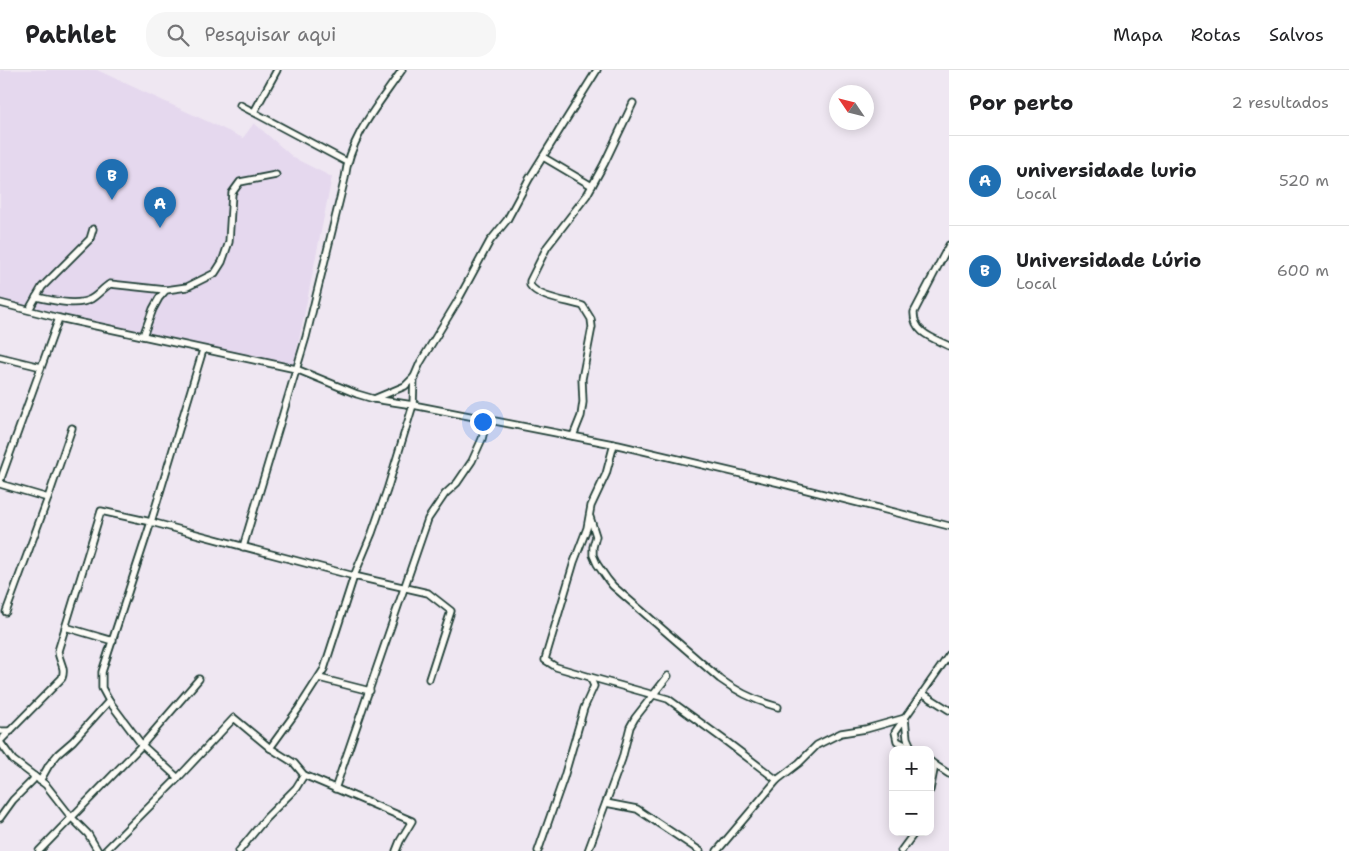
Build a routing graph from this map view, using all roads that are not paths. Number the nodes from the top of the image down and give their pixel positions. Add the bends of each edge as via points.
1 (277, 70) edge
2 (402, 70) edge
3 (598, 70) edge
4 (633, 103) dead end
5 (240, 105) dead end
6 (254, 112) junction
7 (543, 157) junction
8 (347, 162) junction
9 (276, 175) dead end
10 (592, 186) junction
11 (94, 229) dead end
12 (949, 245) edge
13 (166, 290) junction
14 (36, 297) junction
15 (0, 303) edge
16 (31, 306) dead end
17 (59, 318) junction
18 (143, 336) junction
19 (949, 346) edge
20 (203, 350) junction
21 (0, 357) edge
22 (41, 367) junction
23 (296, 369) junction
24 (414, 377) junction
25 (374, 399) junction
26 (413, 405) junction
27 (487, 419) junction
28 (72, 428) dead end
29 (573, 436) junction
30 (614, 444) junction
31 (0, 483) edge
32 (48, 498) junction
33 (588, 514) junction
34 (151, 522) junction
35 (949, 526) edge
36 (243, 547) junction
37 (354, 576) junction
38 (406, 587) junction
39 (6, 612) dead end
40 (65, 627) junction
41 (113, 641) junction
42 (949, 655) edge
43 (668, 676) dead end
44 (590, 677) junction
45 (319, 678) junction
46 (199, 679) dead end
47 (429, 679) dead end
48 (370, 691) junction
49 (922, 693) junction
50 (654, 696) junction
51 (109, 701) junction
52 (778, 707) dead end
53 (949, 710) edge
54 (905, 718) junction
55 (0, 731) edge
56 (11, 731) junction
57 (0, 742) edge
58 (142, 745) junction
59 (907, 746) edge
60 (911, 746) edge
61 (270, 748) junction
62 (934, 764) edge
63 (949, 774) edge
64 (304, 775) junction
65 (34, 776) junction
66 (178, 778) junction
67 (777, 780) junction
68 (40, 781) junction
69 (335, 789) junction
70 (606, 803) junction
71 (71, 817) junction
72 (0, 818) edge
73 (912, 836) edge
74 (110, 850) edge
75 (39, 851) edge
76 (98, 851) edge
77 (239, 851) edge
78 (396, 851) edge
79 (538, 851) edge
80 (588, 851) edge
81 (700, 851) edge
82 (717, 851) edge
83 (901, 851) edge

1 - 6 street
2 - 8 street via 360,131
3 - 7 street
4 - 10 street
5 - 6 street
6 - 8 street
7 - 10 street
7 - 24 street via 507,220 490,241
8 - 23 street
9 - 13 street via 240,182 232,193 229,242 215,273 187,287
10 - 29 street via 547,247 530,285 533,290 583,306 591,319 591,340 582,379 581,416
11 - 14 street via 90,239
12 - 19 street via 914,312 914,320 923,334
13 - 14 street via 110,284 90,300 80,303
13 - 18 street via 153,309
14 - 16 street
15 - 17 street
17 - 18 street
17 - 22 street
18 - 20 street
20 - 23 street
20 - 34 street
21 - 22 street
22 - 31 street
23 - 25 street
23 - 36 street
24 - 25 street via 404,386
24 - 26 street
25 - 26 street
26 - 27 street
26 - 37 street via 372,533
27 - 29 street
27 - 38 street via 472,461 428,519
28 - 32 street
29 - 30 street
30 - 33 street via 606,474
30 - 35 street
31 - 32 street
32 - 39 street
33 - 44 street via 583,544 574,562 545,660 556,667
33 - 52 street via 596,536 593,547 597,564 613,586 736,691
34 - 36 street
34 - 40 street via 101,511
34 - 41 street
36 - 37 street
37 - 38 street
37 - 45 street
38 - 47 street via 428,593 451,610
38 - 48 street
40 - 41 street
40 - 56 street via 58,652 64,668 62,678
41 - 51 street via 101,682
42 - 49 street
43 - 50 street
44 - 50 street
44 - 79 street via 594,686
45 - 48 street
45 - 61 street
46 - 58 street
48 - 69 street
49 - 53 street
49 - 54 street
50 - 67 street via 668,699
50 - 70 street via 630,727
51 - 58 street
51 - 68 street via 58,754
54 - 59 street via 895,732 897,741
54 - 60 street
54 - 67 street via 826,739
55 - 56 street
56 - 57 street
57 - 65 street via 13,760
58 - 66 street
58 - 71 street
61 - 64 street via 294,763
61 - 66 street via 234,718
62 - 63 street
64 - 69 street
64 - 77 street
65 - 68 street
65 - 72 street
66 - 74 street
67 - 82 street
68 - 71 street
69 - 78 street via 412,821
70 - 80 street
70 - 81 street via 637,809
71 - 75 street
71 - 76 street via 88,834
73 - 83 street

